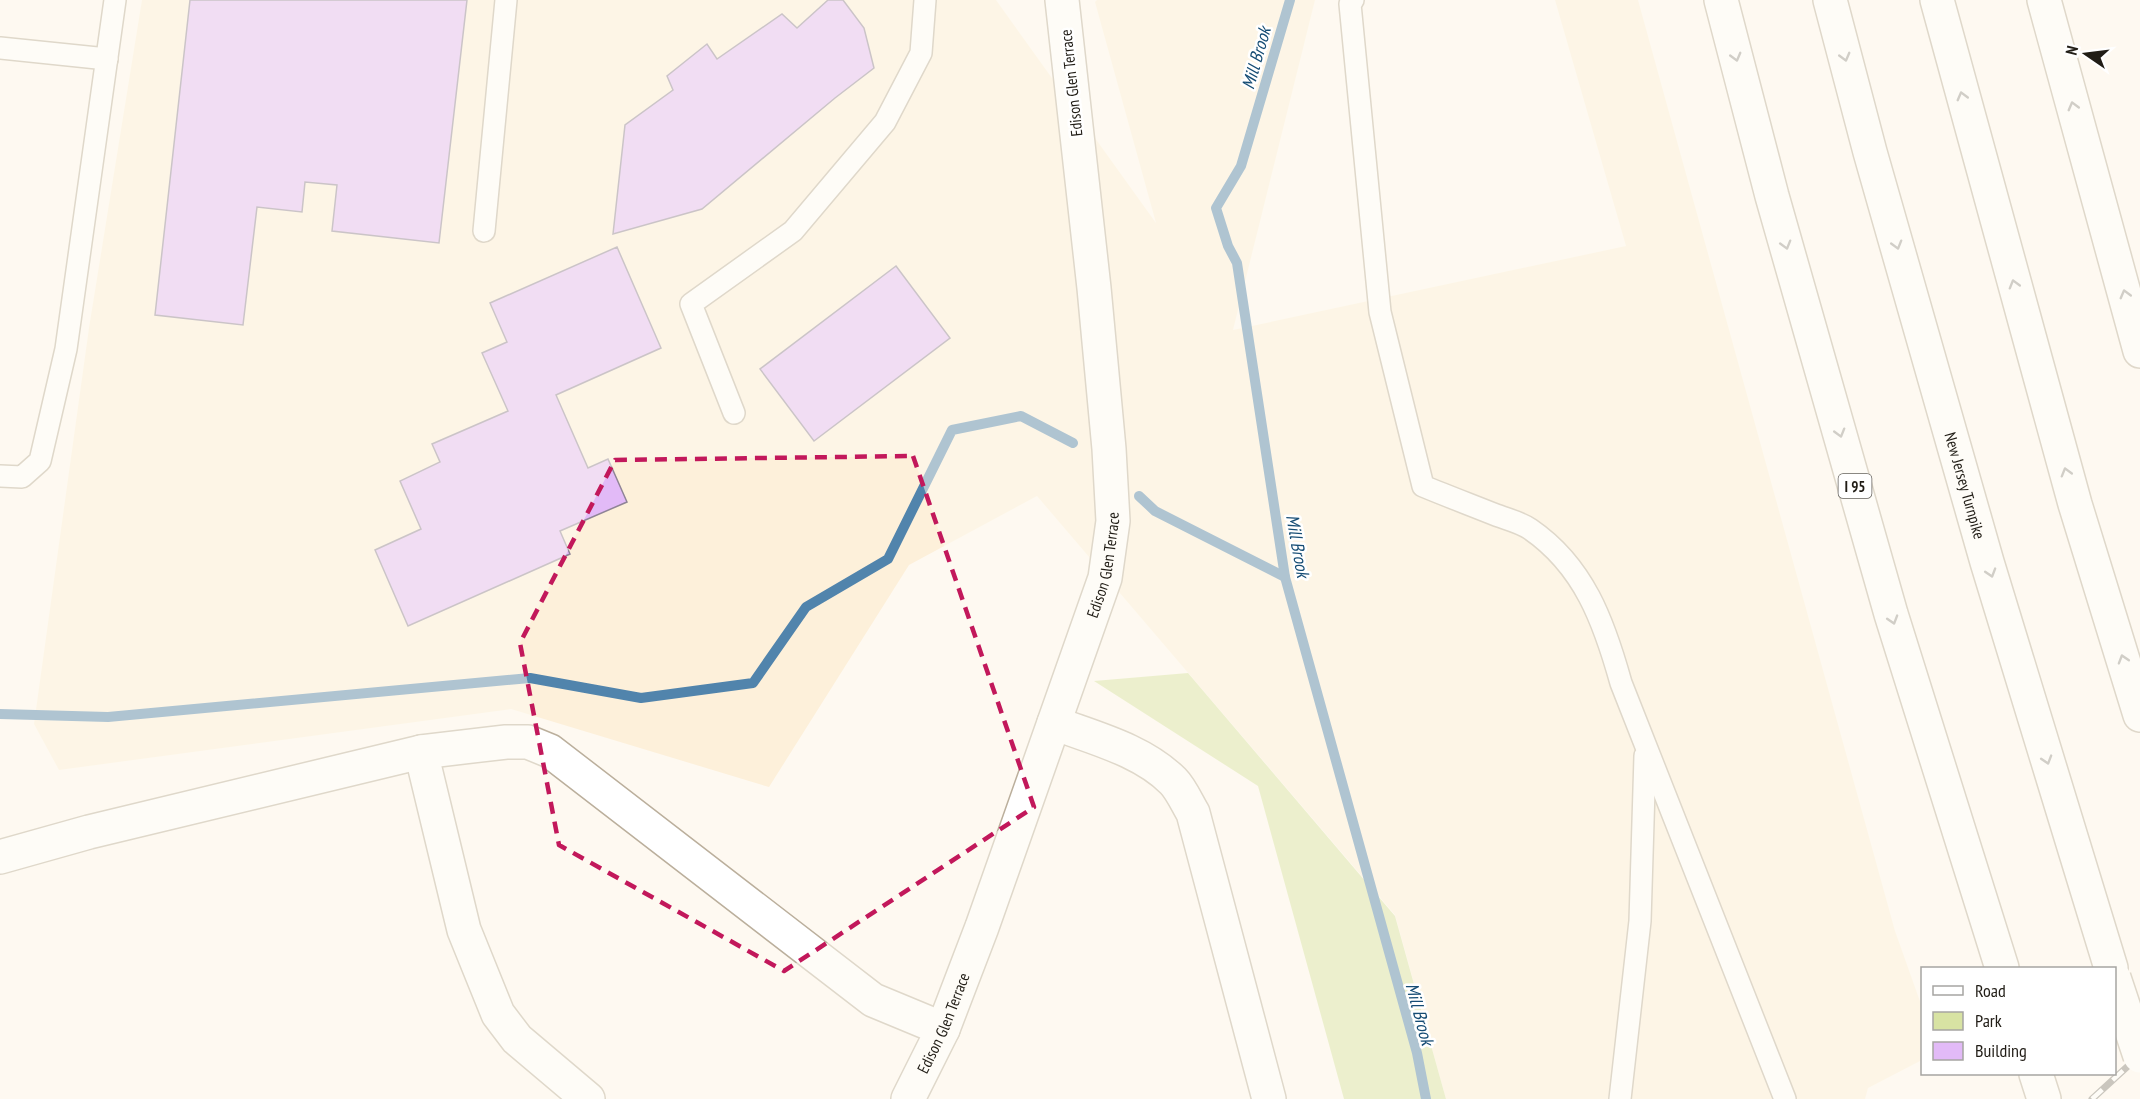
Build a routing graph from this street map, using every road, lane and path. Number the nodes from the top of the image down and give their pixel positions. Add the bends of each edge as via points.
1 (115, 0) edge
2 (506, 0) edge
3 (925, 0) edge
4 (1062, 0) edge
5 (1353, 0) edge
6 (1721, 0) edge
7 (1830, 0) edge
8 (1937, 0) edge
9 (2044, 0) edge
10 (0, 48) edge
11 (107, 59) junction
12 (484, 231) dead end
13 (2140, 351) edge
14 (734, 413) dead end
15 (0, 476) edge
16 (2140, 715) edge
17 (1054, 723) junction
18 (1646, 746) junction
19 (421, 752) junction
20 (0, 857) edge
21 (2001, 967) edge
22 (2110, 967) edge
23 (2116, 981) edge
24 (943, 1029) junction
25 (2140, 1056) edge
26 (2036, 1075) edge
27 (588, 1099) edge
28 (908, 1099) edge
29 (1269, 1099) edge
30 (1620, 1099) edge
31 (1785, 1099) edge
32 (2044, 1099) edge

1 - 11 lane
2 - 12 lane
3 - 14 lane via 921,53 885,122 792,231 691,304
4 - 17 main road, Edison Glen Terrace via 1094,288 1113,520 1105,578
5 - 18 lane via 1350,4 1380,312 1423,486 1528,528 1565,562 1596,608
6 -> 21 main road, I 95 via 1772,196 1891,614
7 -> 22 main road, New Jersey Turnpike via 1987,562
16 -> 8 main road via 2075,504
13 -> 9 main road
10 - 11 lane
11 - 15 lane via 66,349 40,461 22,477
17 - 24 main road, Edison Glen Terrace
17 - 29 main road via 1130,752 1155,766 1174,782 1193,813
18 - 30 lane via 1640,921
18 - 31 lane
19 - 20 main road
19 - 24 main road via 506,742 528,742 550,751 873,1000
19 - 27 main road via 464,930 498,1014 516,1040
23 - 25 main road, bridge
24 - 28 main road, Edison Glen Terrace
26 - 32 main road

